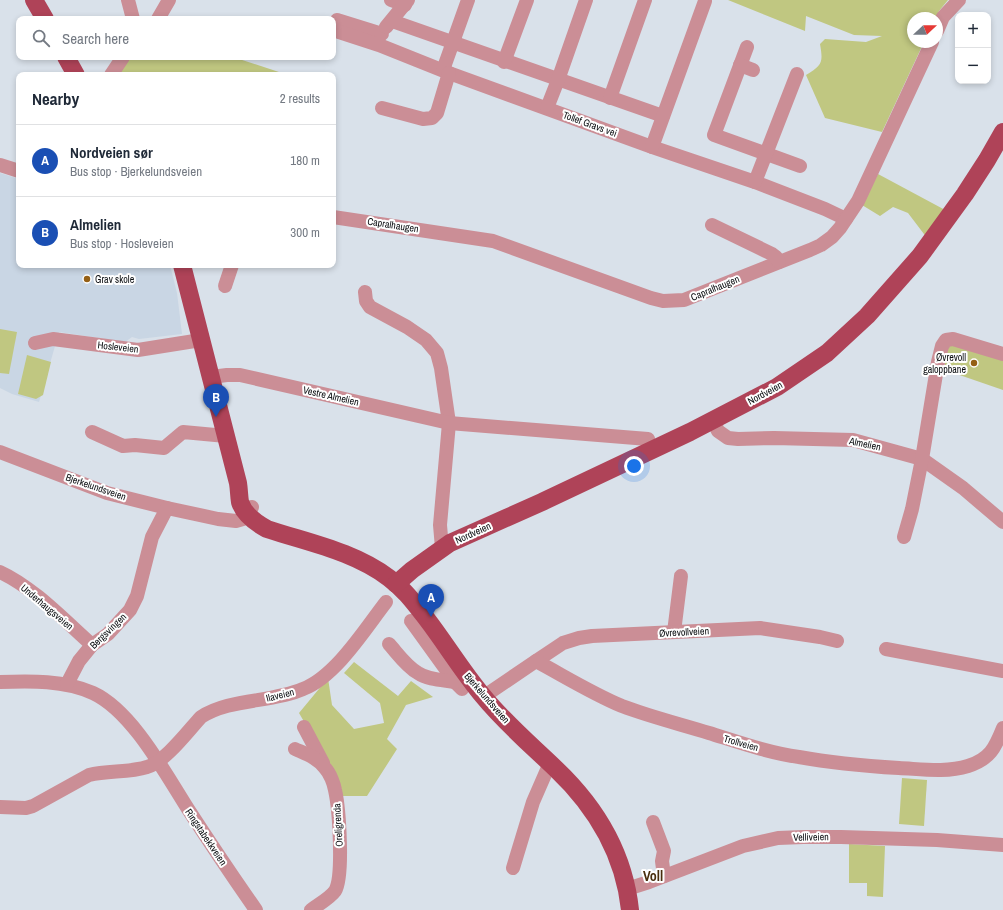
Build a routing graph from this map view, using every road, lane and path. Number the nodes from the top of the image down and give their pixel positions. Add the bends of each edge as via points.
1 (34, 0) edge
2 (128, 0) edge
3 (169, 0) edge
4 (391, 0) edge
5 (468, 0) edge
6 (527, 0) edge
7 (586, 0) edge
8 (645, 0) edge
9 (959, 0) edge
10 (705, 1) dead end
11 (406, 2) edge
12 (43, 16) edge
13 (131, 16) edge
14 (160, 16) edge
15 (943, 17) edge
16 (336, 25) edge
17 (336, 25) edge
18 (386, 28) junction
19 (452, 42) junction
20 (747, 47) dead end
21 (929, 48) edge
22 (68, 60) edge
23 (121, 60) edge
24 (504, 62) junction
25 (74, 72) edge
26 (113, 72) edge
27 (446, 72) junction
28 (797, 74) dead end
29 (558, 80) junction
30 (610, 98) junction
31 (382, 108) dead end
32 (547, 108) junction
33 (663, 116) junction
34 (1003, 132) edge
35 (652, 146) junction
36 (766, 153) junction
37 (0, 165) edge
38 (800, 166) dead end
39 (16, 170) edge
40 (755, 182) junction
41 (336, 217) edge
42 (846, 219) junction
43 (712, 225) dead end
44 (779, 262) junction
45 (183, 268) edge
46 (231, 268) edge
47 (225, 286) dead end
48 (365, 292) dead end
49 (201, 340) junction
50 (35, 343) dead end
51 (1003, 354) edge
52 (211, 377) junction
53 (713, 420) junction
54 (449, 423) junction
55 (92, 432) dead end
56 (226, 436) junction
57 (648, 440) dead end
58 (0, 452) edge
59 (922, 459) junction
60 (167, 508) junction
61 (248, 510) junction
62 (1000, 516) edge
63 (904, 537) dead end
64 (442, 548) junction
65 (0, 572) edge
66 (681, 576) dead end
67 (400, 588) junction
68 (386, 602) dead end
69 (411, 621) dead end
70 (674, 632) junction
71 (837, 641) dead end
72 (389, 644) dead end
73 (92, 645) junction
74 (886, 649) dead end
75 (536, 661) junction
76 (1003, 671) edge
77 (0, 682) edge
78 (67, 684) junction
79 (483, 697) junction
80 (304, 727) dead end
81 (1003, 728) edge
82 (295, 749) dead end
83 (158, 763) junction
84 (550, 763) junction
85 (326, 768) junction
86 (0, 807) edge
87 (653, 822) dead end
88 (1003, 844) edge
89 (512, 868) dead end
90 (664, 876) junction
91 (627, 889) junction
92 (256, 910) edge
93 (311, 910) edge
94 (630, 910) edge

1 - 12 main road
2 - 13 street
3 - 14 street
4 - 11 street
5 - 19 street
6 - 24 street
7 - 29 street
8 - 30 street
9 - 15 street
10 - 33 street via 694,48
11 - 18 street
16 - 18 street
17 - 27 street, Tollef Gravs vei
18 - 19 street
19 - 24 street
19 - 27 street
20 - 36 street via 746,68 714,135
21 - 42 street, Capralhaugen via 858,201
22 - 25 main road
23 - 26 street
24 - 29 street
27 - 31 street via 437,113 432,118 423,119
27 - 32 street, Tollef Gravs vei
28 - 36 street
29 - 30 street
29 - 32 street
30 - 33 street
32 - 35 street, Tollef Gravs vei
33 - 35 street
34 - 53 main road, Nordveien via 988,160 946,222 868,316 827,353 801,372
35 - 40 street, Tollef Gravs vei
36 - 38 street
36 - 40 street
37 - 39 street
40 - 42 street, Tollef Gravs vei
41 - 44 street, Capralhaugen via 493,241 663,301 684,300
42 - 44 street, Capralhaugen via 832,237 821,245
43 - 44 street via 772,254
45 - 49 main road
46 - 47 street
48 - 54 street via 370,307 426,340 437,353 452,402
49 - 50 street, Hosleveien via 138,350 53,339
49 - 52 main road
51 - 59 street via 953,339 946,340 938,362
52 - 54 street, Vestre Almelien via 240,375
52 - 56 main road
53 - 59 street, Almelien via 718,431 728,438 853,440
53 - 64 main road, Nordveien via 659,448
54 - 57 street, Vestre Almelien
54 - 64 street via 440,525
55 - 56 street via 123,446 164,448 183,432
56 - 61 main road via 238,483 240,503
58 - 60 street, Bjerkelundsveien via 107,493
59 - 62 street, Almelien
59 - 63 street
60 - 61 street, Bjerkelundsveien via 218,518
60 - 73 street, Bergsvingen via 152,537 137,596 130,610 108,634
61 - 67 main road, Bjerkelundsveien via 258,524 267,529 356,558
64 - 67 main road, Nordveien via 418,578
65 - 73 street, Underhaugsveien via 32,593
66 - 70 street
67 - 79 main road, Bjerkelundsveien via 431,624
68 - 83 street, Ilaveien via 335,666 318,681 303,690 226,705 209,712 201,717
69 - 72 street via 459,685 419,674
70 - 71 street, Øvrevollveien via 760,628
70 - 75 street, Øvrevollveien via 579,638 563,643
73 - 78 street, Bergsvingen via 79,661
74 - 76 street
75 - 79 street
75 - 81 street, Trollveien via 621,705 722,737 798,757 869,766 935,770 956,768 968,766 989,755 996,746
77 - 78 street, Ringstabekkveien via 37,681
78 - 83 street, Ringstabekkveien via 93,693 112,704 127,719
79 - 84 main road, Bjerkelundsveien
80 - 85 street
82 - 85 street, Oreligrenda via 316,759
83 - 86 street via 140,769 89,775 34,806
83 - 92 street, Ringstabekkveien
84 - 89 street via 533,802
84 - 91 main road, Bjerkelundsveien via 577,791 599,820 614,848
85 - 93 street, Oreligrenda via 335,788 338,803 340,864 335,891
87 - 90 street via 664,851
88 - 90 street, Velliveien via 842,837 778,838 743,846
90 - 91 street, Velliveien
91 - 94 main road, Bjerkelundsveien

